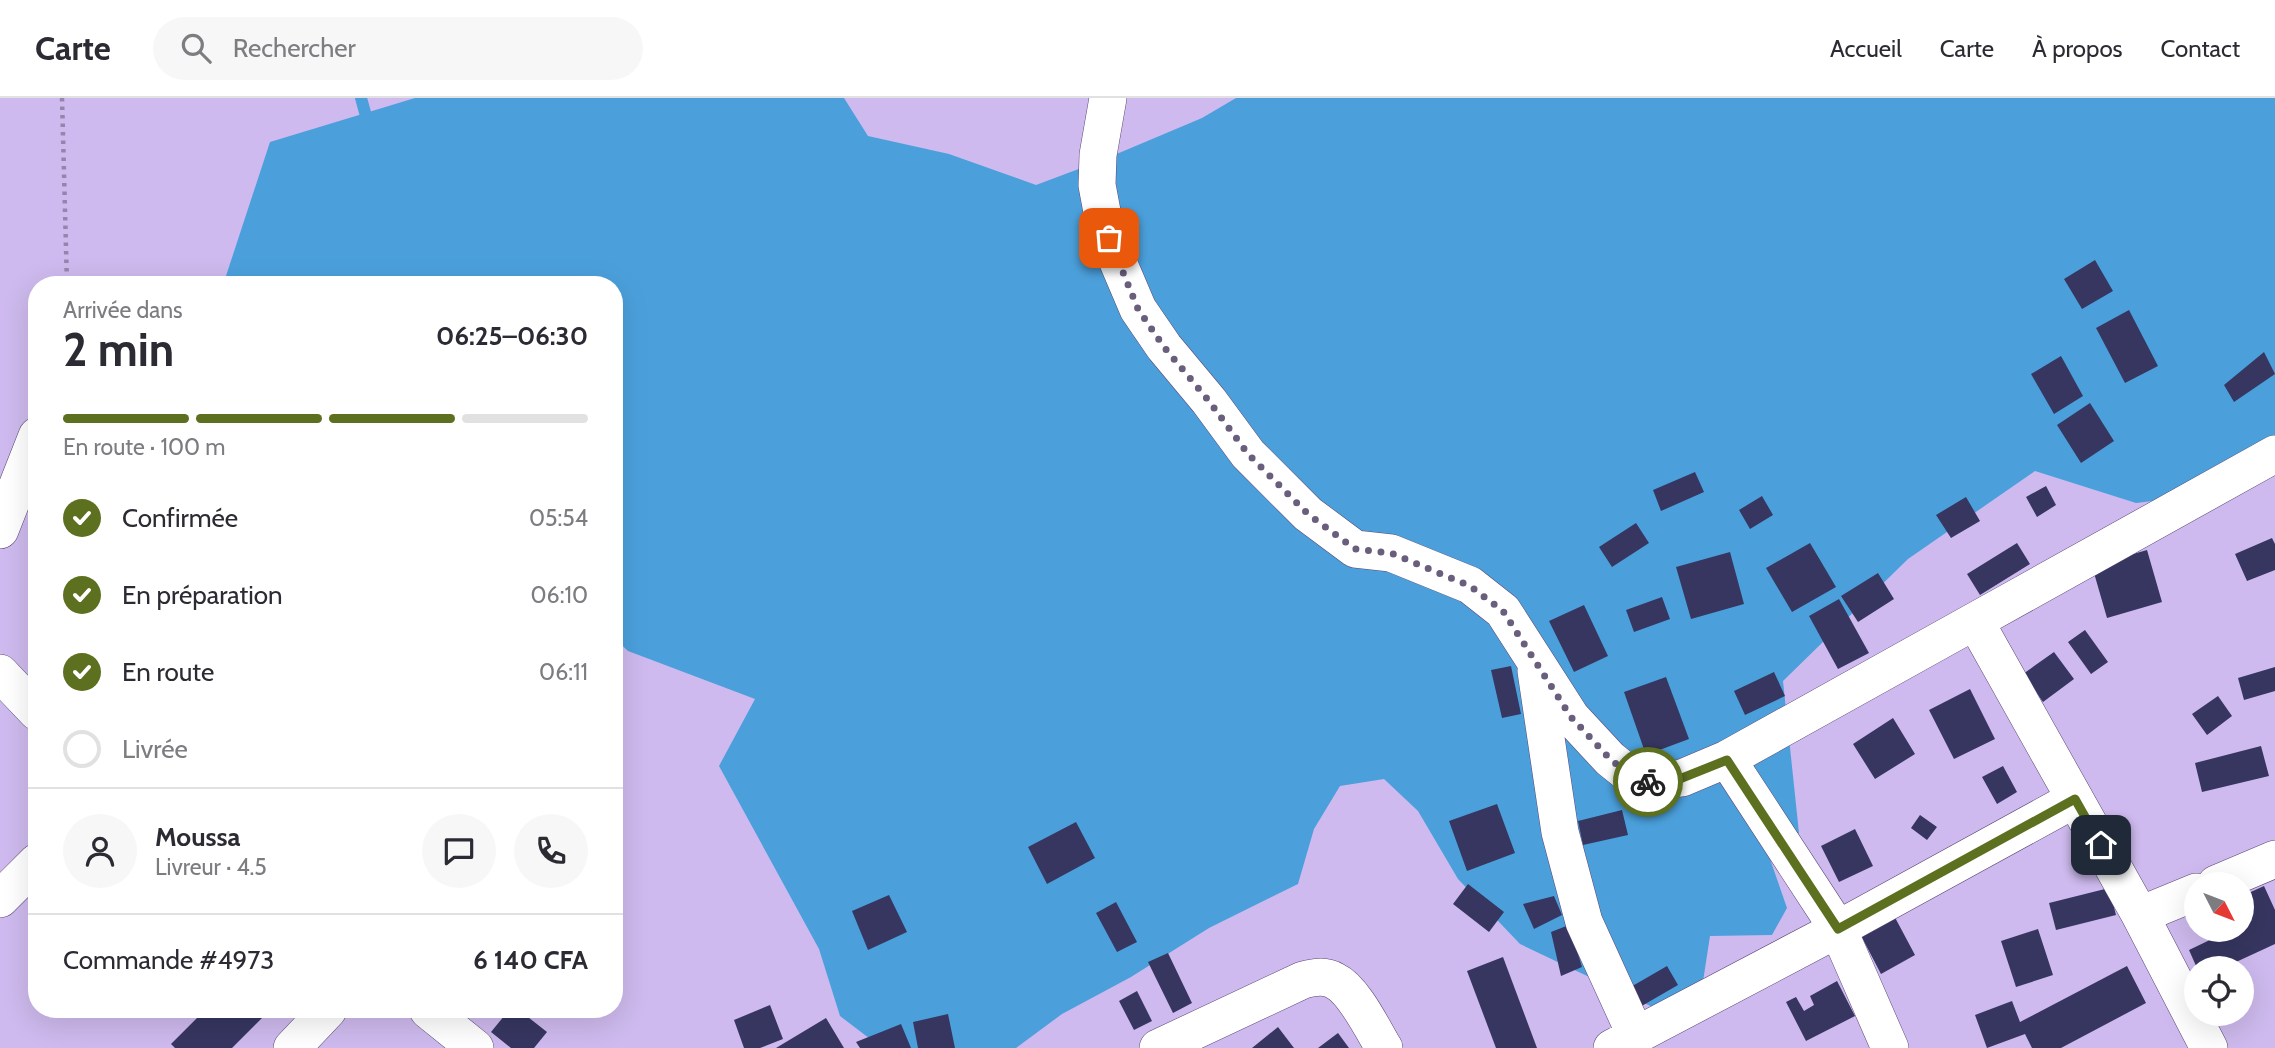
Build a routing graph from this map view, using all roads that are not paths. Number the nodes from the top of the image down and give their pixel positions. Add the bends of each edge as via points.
1 (1108, 98) edge
2 (2275, 454) edge
3 (28, 459) edge
4 (0, 530) edge
5 (1975, 621) junction
6 (1534, 659) junction
7 (0, 673) edge
8 (28, 703) edge
9 (1727, 760) junction
10 (2075, 799) junction
11 (2275, 859) edge
12 (28, 871) edge
13 (2244, 872) edge
14 (2184, 897) edge
15 (0, 899) edge
16 (2140, 915) junction
17 (1838, 929) junction
18 (320, 1018) edge
19 (438, 1018) edge
20 (1624, 1042) edge
21 (292, 1048) edge
22 (475, 1048) edge
23 (1158, 1048) edge
24 (1384, 1048) edge
25 (1890, 1048) edge
26 (2208, 1048) edge

1 - 6 street via 1098,155 1103,217 1138,309 1164,347 1248,454 1308,514 1355,549 1391,553 1470,586 1503,611
2 - 5 street
3 - 4 street
5 - 9 street
5 - 10 street
6 - 9 street via 1571,717 1640,783 1682,778
6 - 20 street via 1560,832
7 - 8 street
9 - 17 street
10 - 16 street
10 - 17 street
11 - 13 street
12 - 15 street
14 - 16 street
16 - 26 street
17 - 20 street
17 - 25 street
18 - 21 street
19 - 22 street
23 - 24 street via 1317,976 1347,989

